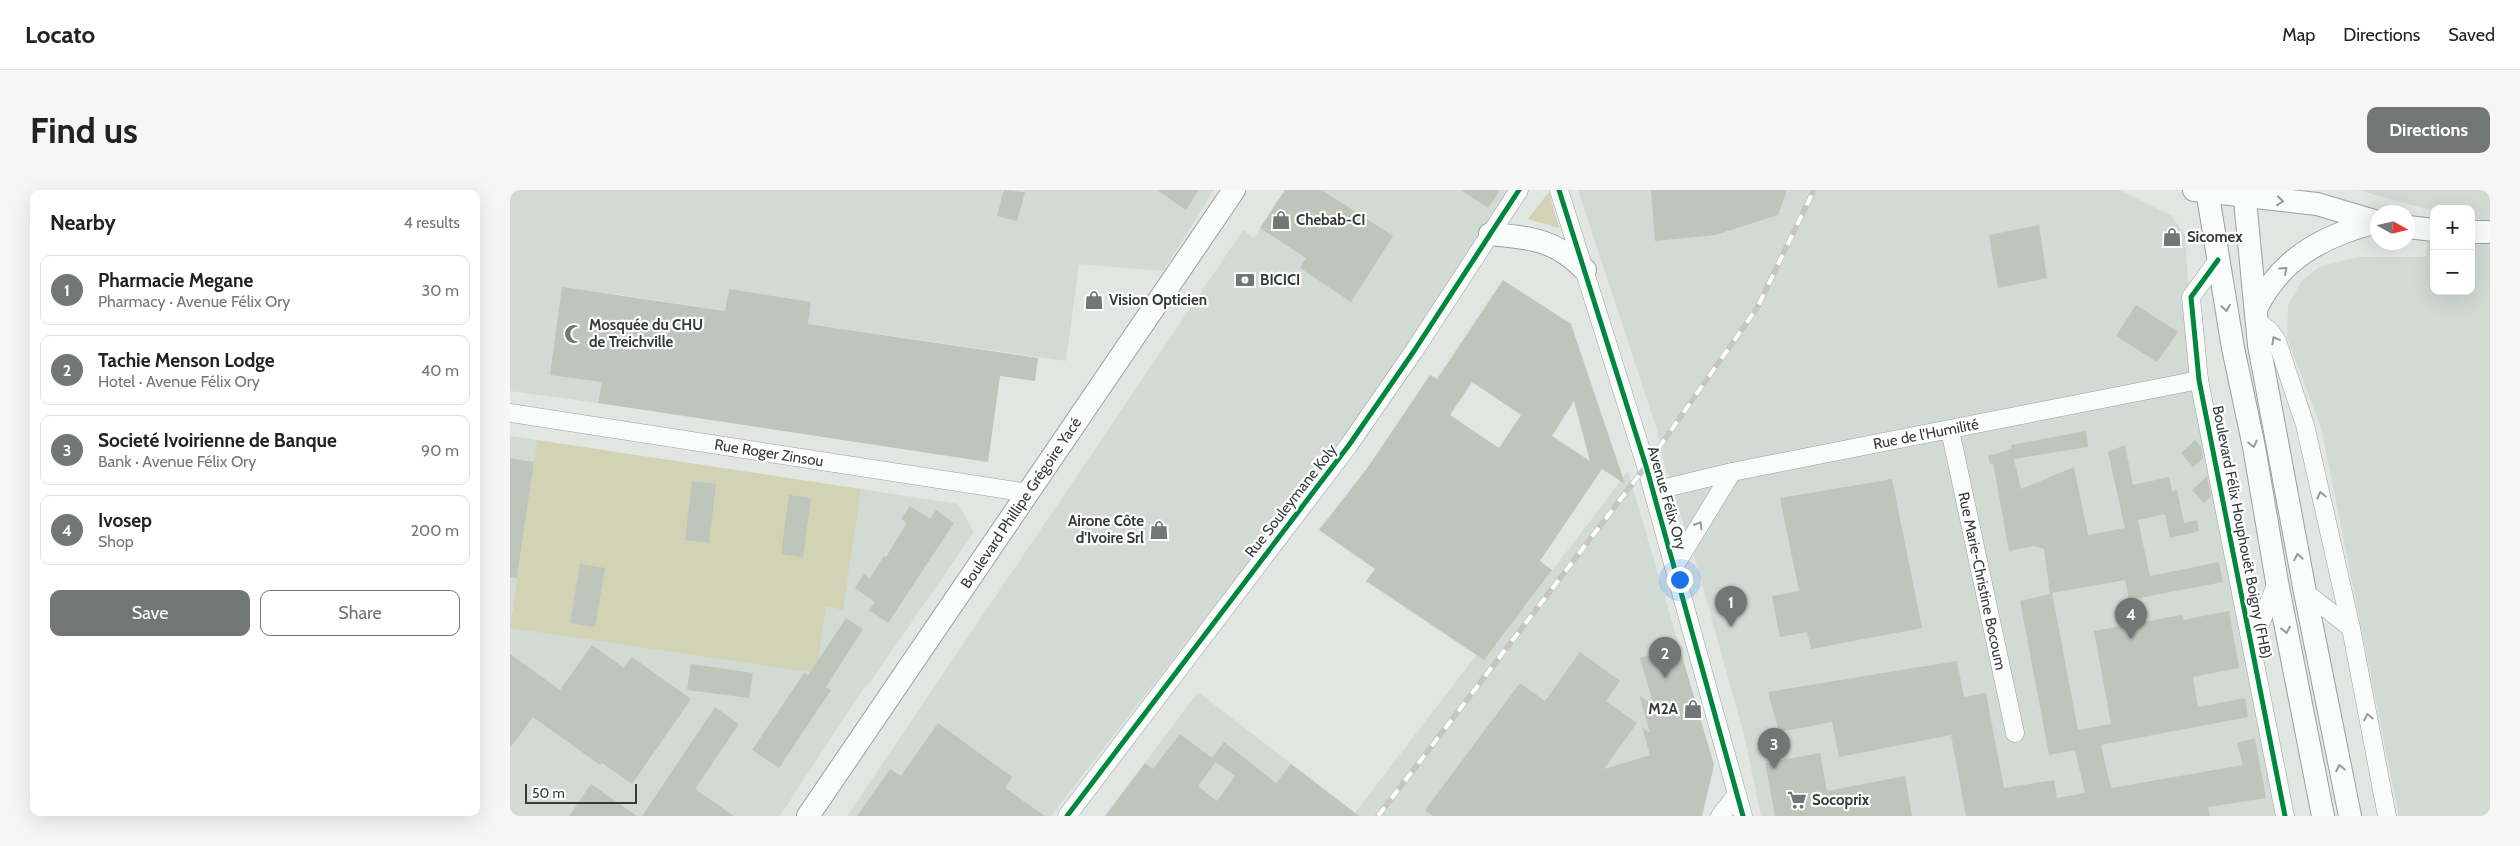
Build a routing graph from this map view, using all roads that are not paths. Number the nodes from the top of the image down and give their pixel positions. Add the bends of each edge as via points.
1 (1234, 190) edge
2 (1519, 190) edge
3 (1559, 190) edge
4 (2202, 191) edge
5 (2244, 194) edge
6 (2311, 197) edge
7 (2370, 219) edge
8 (2370, 224) edge
9 (2415, 228) edge
10 (2430, 230) edge
11 (2475, 232) edge
12 (2490, 232) edge
13 (1490, 234) junction
14 (2218, 260) junction
15 (1585, 270) junction
16 (2257, 315) junction
17 (2198, 380) junction
18 (510, 413) edge
19 (1950, 430) junction
20 (1732, 472) junction
21 (1653, 491) junction
22 (1028, 493) junction
23 (1674, 567) junction
24 (2277, 582) junction
25 (2305, 592) junction
26 (2351, 628) junction
27 (2252, 645) junction
28 (2015, 733) dead end
29 (1737, 794) junction
30 (808, 816) edge
31 (1067, 816) edge
32 (1720, 816) edge
33 (1743, 816) edge
34 (2285, 816) edge
35 (2323, 816) edge
36 (2350, 816) edge
37 (2387, 816) edge

1 - 22 main road, Boulevard Phillipe Grégoire Yacé
2 - 13 street, Rue Souleymane Koly
3 - 15 street, Avenue Félix Ory
4 - 5 main road
4 - 14 main road, Boulevard Félix Houphouët Boigny (FHB)
5 -> 6 main road
5 - 16 main road
6 - 7 main road
16 -> 8 main road via 2264,294 2280,272 2317,242
9 - 10 main road
11 - 12 main road
13 - 15 main road via 1522,237 1554,246 1570,254
13 - 31 street, Rue Souleymane Koly via 1349,445
14 - 17 street, Boulevard Félix Houphouët Boigny (FHB) via 2191,297
14 -> 24 main road, Boulevard Félix Houphouët Boigny (FHB)
15 - 21 street, Avenue Félix Ory
25 -> 16 main road via 2259,345
26 -> 16 street via 2305,425 2277,341
17 - 19 street, Rue de l'Humilité
17 - 27 street, Boulevard Félix Houphouët Boigny (FHB)
18 - 22 street, Rue Roger Zinsou
19 - 20 street, Rue de l'Humilité
19 - 28 street, Rue Marie-Christine Bocoum
20 - 21 street, Rue de l'Humilité
23 -> 20 street
21 - 23 street, Avenue Félix Ory
22 - 30 main road, Boulevard Phillipe Grégoire Yacé
23 - 29 street, Avenue Félix Ory
24 - 27 street
24 -> 35 main road, Boulevard Félix Houphouët Boigny (FHB)
25 - 26 street
36 -> 25 main road
37 -> 26 street
27 - 34 street, Boulevard Félix Houphouët Boigny (FHB)
29 - 32 street
29 - 33 street, Avenue Félix Ory

